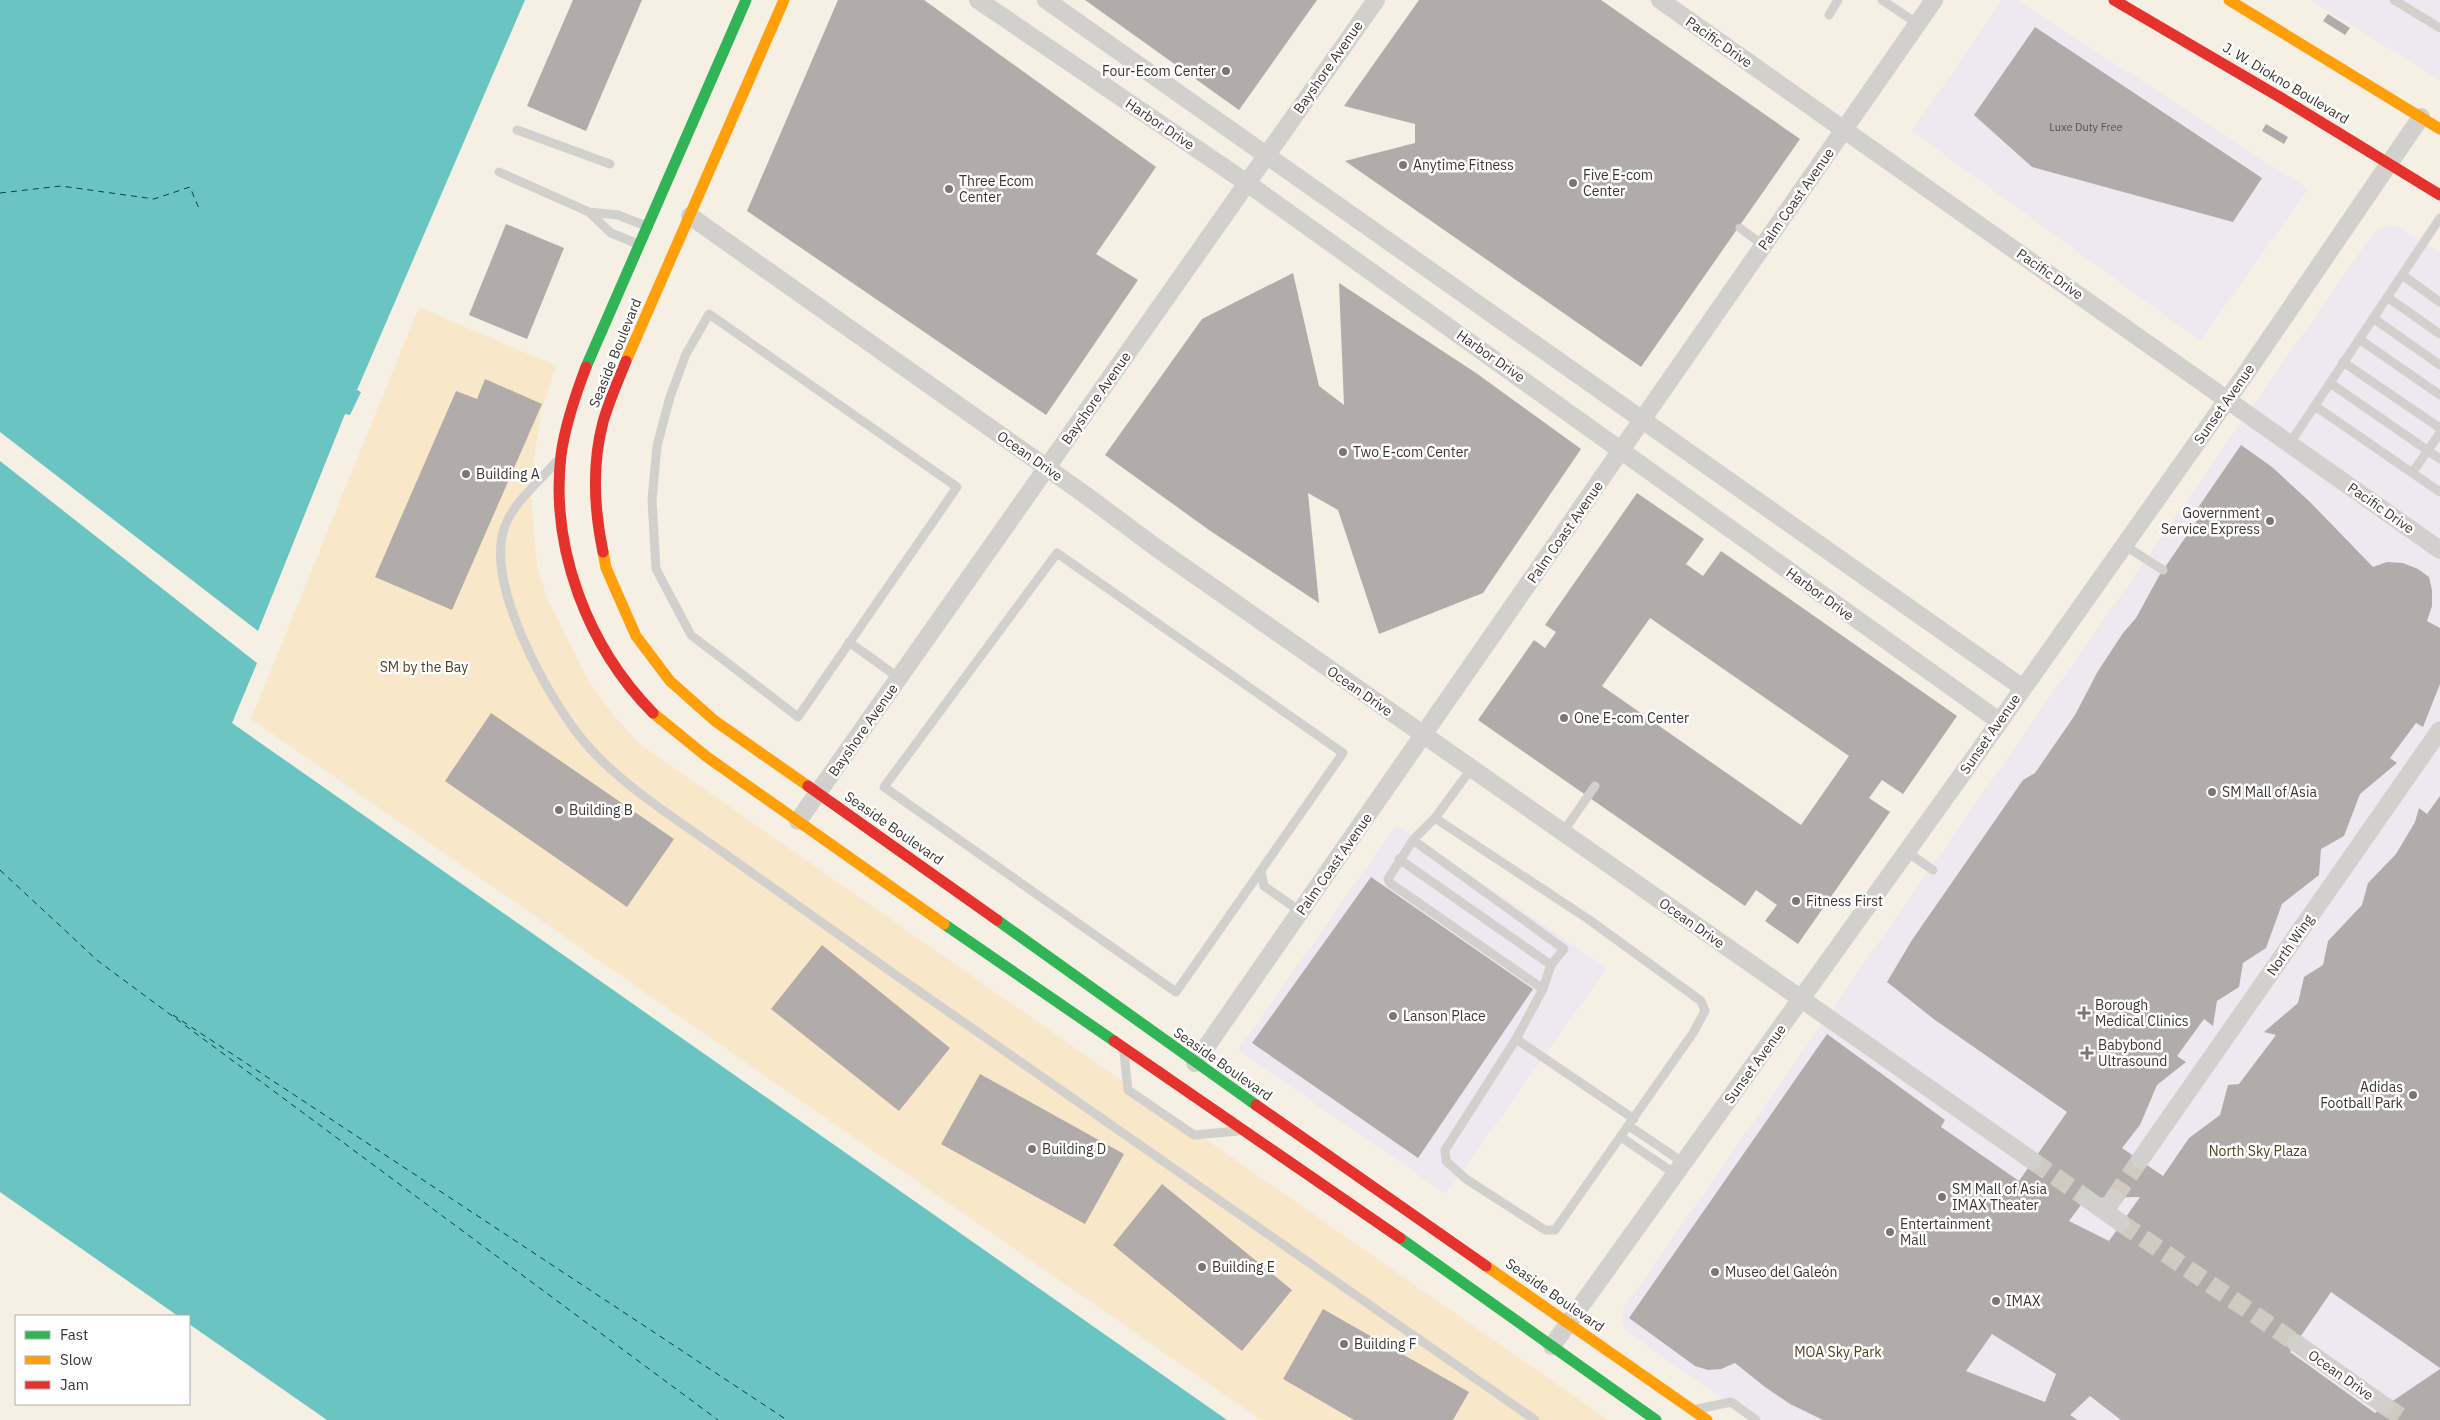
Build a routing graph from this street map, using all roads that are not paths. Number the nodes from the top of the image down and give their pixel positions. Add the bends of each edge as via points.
1 (746, 0) edge
2 (784, 0) edge
3 (978, 0) edge
4 (1046, 0) edge
5 (1376, 0) edge
6 (1660, 0) edge
7 (1838, 0) edge
8 (1882, 0) edge
9 (1934, 0) edge
10 (2114, 0) edge
11 (2229, 0) edge
12 (2394, 0) edge
13 (1830, 15) dead end
14 (1918, 24) junction
15 (2440, 28) edge
16 (2421, 117) junction
17 (2440, 129) edge
18 (517, 130) dead end
19 (1844, 130) junction
20 (1267, 154) junction
21 (2390, 163) junction
22 (610, 164) dead end
23 (499, 172) dead end
24 (1247, 183) junction
25 (2440, 195) edge
26 (589, 212) junction
27 (690, 216) junction
28 (2440, 218) edge
29 (646, 226) junction
30 (1740, 228) dead end
31 (638, 244) junction
32 (1764, 245) junction
33 (2402, 275) junction
34 (2387, 297) junction
35 (2440, 302) edge
36 (2373, 318) junction
37 (2440, 334) edge
38 (2359, 340) junction
39 (2344, 362) junction
40 (2440, 365) edge
41 (2330, 383) junction
42 (2440, 396) edge
43 (2227, 399) junction
44 (2315, 406) junction
45 (1643, 420) junction
46 (2440, 428) edge
47 (2440, 433) edge
48 (2290, 443) junction
49 (1622, 449) junction
50 (2428, 450) junction
51 (561, 457) junction
52 (2440, 459) edge
53 (1047, 468) junction
54 (2412, 473) junction
55 (2440, 492) edge
56 (2124, 545) junction
57 (2440, 550) edge
58 (2163, 570) dead end
59 (849, 642) junction
60 (899, 678) junction
61 (2024, 688) junction
62 (1999, 721) junction
63 (2440, 730) edge
64 (1424, 735) junction
65 (1471, 769) junction
66 (1595, 786) dead end
67 (818, 794) junction
68 (1435, 818) junction
69 (798, 821) junction
70 (1563, 832) junction
71 (1413, 840) junction
72 (1907, 852) junction
73 (1399, 859) junction
74 (1932, 870) dead end
75 (1261, 871) junction
76 (1301, 912) junction
77 (1551, 965) junction
78 (1544, 989) junction
79 (1801, 1001) junction
80 (1516, 1039) junction
81 (1124, 1048) junction
82 (1195, 1064) junction
83 (1631, 1122) junction
84 (1244, 1131) junction
85 (1621, 1137) junction
86 (2140, 1160) tunnel mouth
87 (2033, 1161) tunnel mouth
88 (1679, 1169) junction
89 (2086, 1198) tunnel mouth
90 (2121, 1223) tunnel mouth
91 (1569, 1322) junction
92 (2296, 1343) tunnel mouth
93 (1552, 1346) junction
94 (2385, 1406) tunnel mouth
95 (1693, 1410) junction
96 (1535, 1420) edge
97 (1656, 1420) edge
98 (1707, 1420) edge
99 (1756, 1420) edge

1 - 29 street, Seaside Boulevard
2 - 27 street, Seaside Boulevard
3 - 24 street, Harbor Drive
4 - 20 street
5 - 20 street, Bayshore Avenue
6 - 19 street, Pacific Drive
7 - 13 lane
8 - 14 lane
9 - 14 street, Palm Coast Avenue
10 - 21 street, J. W. Diokno Boulevard
11 - 16 street
12 - 15 lane
14 - 19 street, Palm Coast Avenue
16 - 17 street
16 - 21 street, Sunset Avenue
18 - 22 lane
19 - 32 street, Palm Coast Avenue
19 - 43 street, Pacific Drive
20 - 24 street, Bayshore Avenue
20 - 45 street
21 - 25 street, J. W. Diokno Boulevard
21 - 43 street, Sunset Avenue
23 - 26 lane
24 - 49 street, Harbor Drive
24 - 53 street, Bayshore Avenue
26 - 29 lane via 618,215
26 - 31 lane via 611,232
27 - 53 street, Ocean Drive
27 - 67 street, Seaside Boulevard via 619,374 603,422 595,469 600,546 613,586 636,636 670,681 715,721
28 - 33 lane
29 - 31 street, Seaside Boulevard
30 - 32 lane
31 - 51 street, Seaside Boulevard via 574,397
32 - 45 street, Palm Coast Avenue
33 - 34 lane
33 - 35 lane
34 - 36 lane
34 - 37 lane
36 - 38 lane
36 - 40 lane
38 - 39 lane
38 - 42 lane
39 - 41 lane
39 - 46 lane
41 - 44 lane
41 - 50 lane
43 - 48 street, Pacific Drive
43 - 56 street, Sunset Avenue
44 - 48 lane
44 - 54 lane
45 - 49 street, Palm Coast Avenue
45 - 61 street
47 - 50 lane
48 - 57 street, Pacific Drive
49 - 62 street, Harbor Drive via 1849,616
49 - 64 street, Palm Coast Avenue
50 - 52 lane
50 - 54 lane
51 - 69 street, Seaside Boulevard via 560,507 568,556 582,604 611,661 637,697 664,724
51 - 96 lane via 515,508 504,527 500,548 507,594 521,636 543,680 585,742 612,770 828,928
53 - 60 street, Bayshore Avenue
53 - 64 street, Ocean Drive
54 - 55 lane
56 - 58 lane
56 - 61 street, Sunset Avenue
59 - 59 lane via 957,486 709,314 686,354 670,397 658,446 652,500 656,569 691,635 798,717
59 - 60 lane
60 - 67 street, Bayshore Avenue
61 - 62 street, Sunset Avenue
62 - 72 street, Sunset Avenue
63 - 86 street, North Wing
64 - 65 street, Ocean Drive
64 - 76 street, Palm Coast Avenue
65 - 68 lane
65 - 70 street, Ocean Drive
66 - 70 lane
67 - 69 street, Bayshore Avenue
67 - 82 street, Seaside Boulevard
68 - 71 lane
68 - 83 lane via 1588,919 1701,1000 1705,1011
69 - 81 street, Seaside Boulevard
70 - 79 street, Ocean Drive
71 - 73 lane
71 - 77 lane via 1564,949
72 - 74 lane
72 - 79 street, Sunset Avenue
73 - 77 lane
73 - 78 lane via 1389,875 1390,883
75 - 75 lane via 1343,752 1057,553 884,788 1176,992
75 - 76 lane via 1264,886
76 - 82 street, Palm Coast Avenue
77 - 78 lane
78 - 80 lane
79 - 87 street, Ocean Drive
79 - 88 street, Sunset Avenue
80 - 83 lane
80 - 85 lane via 1445,1150 1446,1161 1466,1179 1550,1232 1555,1230
81 - 84 street, Seaside Boulevard
81 - 84 lane via 1128,1090 1194,1135
82 - 91 street, Seaside Boulevard
83 - 85 lane
83 - 88 lane
84 - 93 street, Seaside Boulevard
85 - 88 lane
88 - 91 street, Sunset Avenue
89 - 90 street via 2110,1204
91 - 93 street, Sunset Avenue
91 - 95 street, Seaside Boulevard
92 - 94 street, Ocean Drive
93 - 97 street, Seaside Boulevard
95 - 98 street, Seaside Boulevard
95 - 99 lane via 1730,1402

